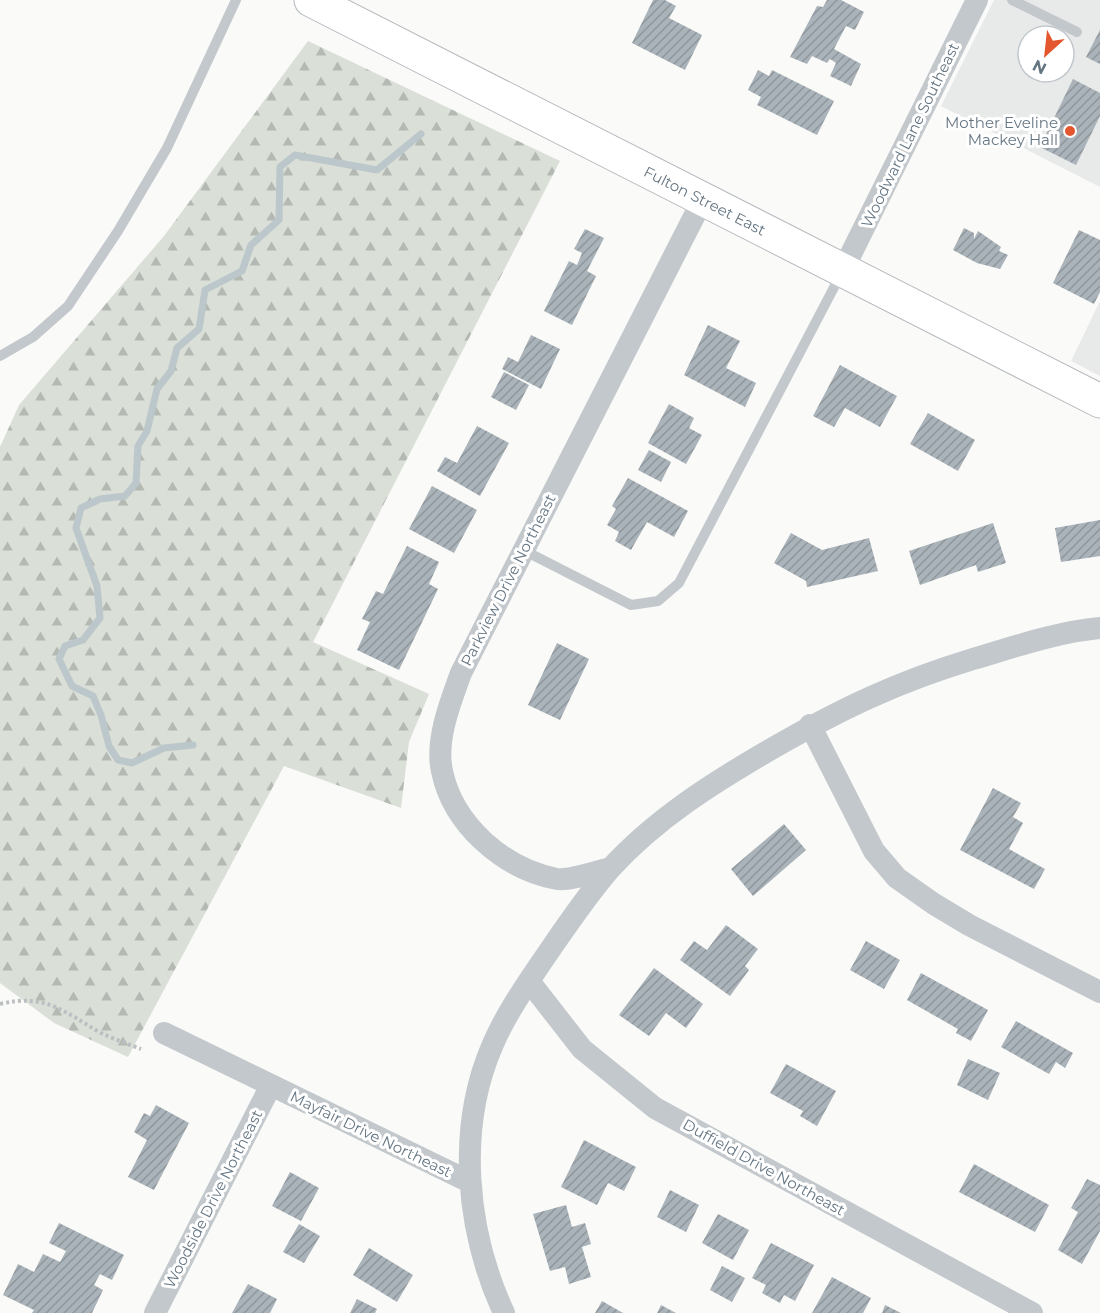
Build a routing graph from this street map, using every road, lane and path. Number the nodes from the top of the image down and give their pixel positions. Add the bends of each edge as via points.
1 (236, 0) edge
2 (311, 0) edge
3 (976, 0) edge
4 (1012, 0) edge
5 (1077, 32) dead end
6 (703, 199) junction
7 (843, 270) junction
8 (0, 356) edge
9 (1100, 401) edge
10 (523, 550) junction
11 (1100, 628) edge
12 (810, 725) junction
13 (611, 868) junction
14 (529, 981) junction
15 (1100, 992) edge
16 (0, 1004) edge
17 (164, 1034) dead end
18 (141, 1049) dead end
19 (271, 1086) junction
20 (470, 1182) junction
21 (155, 1313) edge
22 (504, 1313) edge
23 (1032, 1313) edge

1 - 8 lane via 167,148 118,231 68,306 33,338
2 - 6 main road, Fulton Street East
3 - 7 street, Woodward Lane Southeast
4 - 5 lane
6 - 7 main road, Fulton Street East
6 - 10 street, Parkview Drive Northeast
7 - 9 main road, Fulton Street East
7 - 10 lane via 680,583 658,601 631,604
10 - 13 street, Parkview Drive Northeast via 450,703 442,742 442,770 455,805 466,821 478,837 503,856 559,880
11 - 12 street, Mayfair Drive Northeast via 1020,645 941,669 891,686
12 - 13 street, Mayfair Drive Northeast via 723,776
12 - 15 street via 874,851 897,878 969,925
13 - 14 street, Mayfair Drive Northeast
14 - 20 street, Mayfair Drive Northeast via 493,1044 473,1106
14 - 23 street, Duffield Drive Northeast via 582,1049 655,1108
16 - 18 path via 37,1000
17 - 19 street, Mayfair Drive Northeast
19 - 20 street, Mayfair Drive Northeast
19 - 21 street, Woodside Drive Northeast
20 - 22 street, Mayfair Drive Northeast via 481,1253

